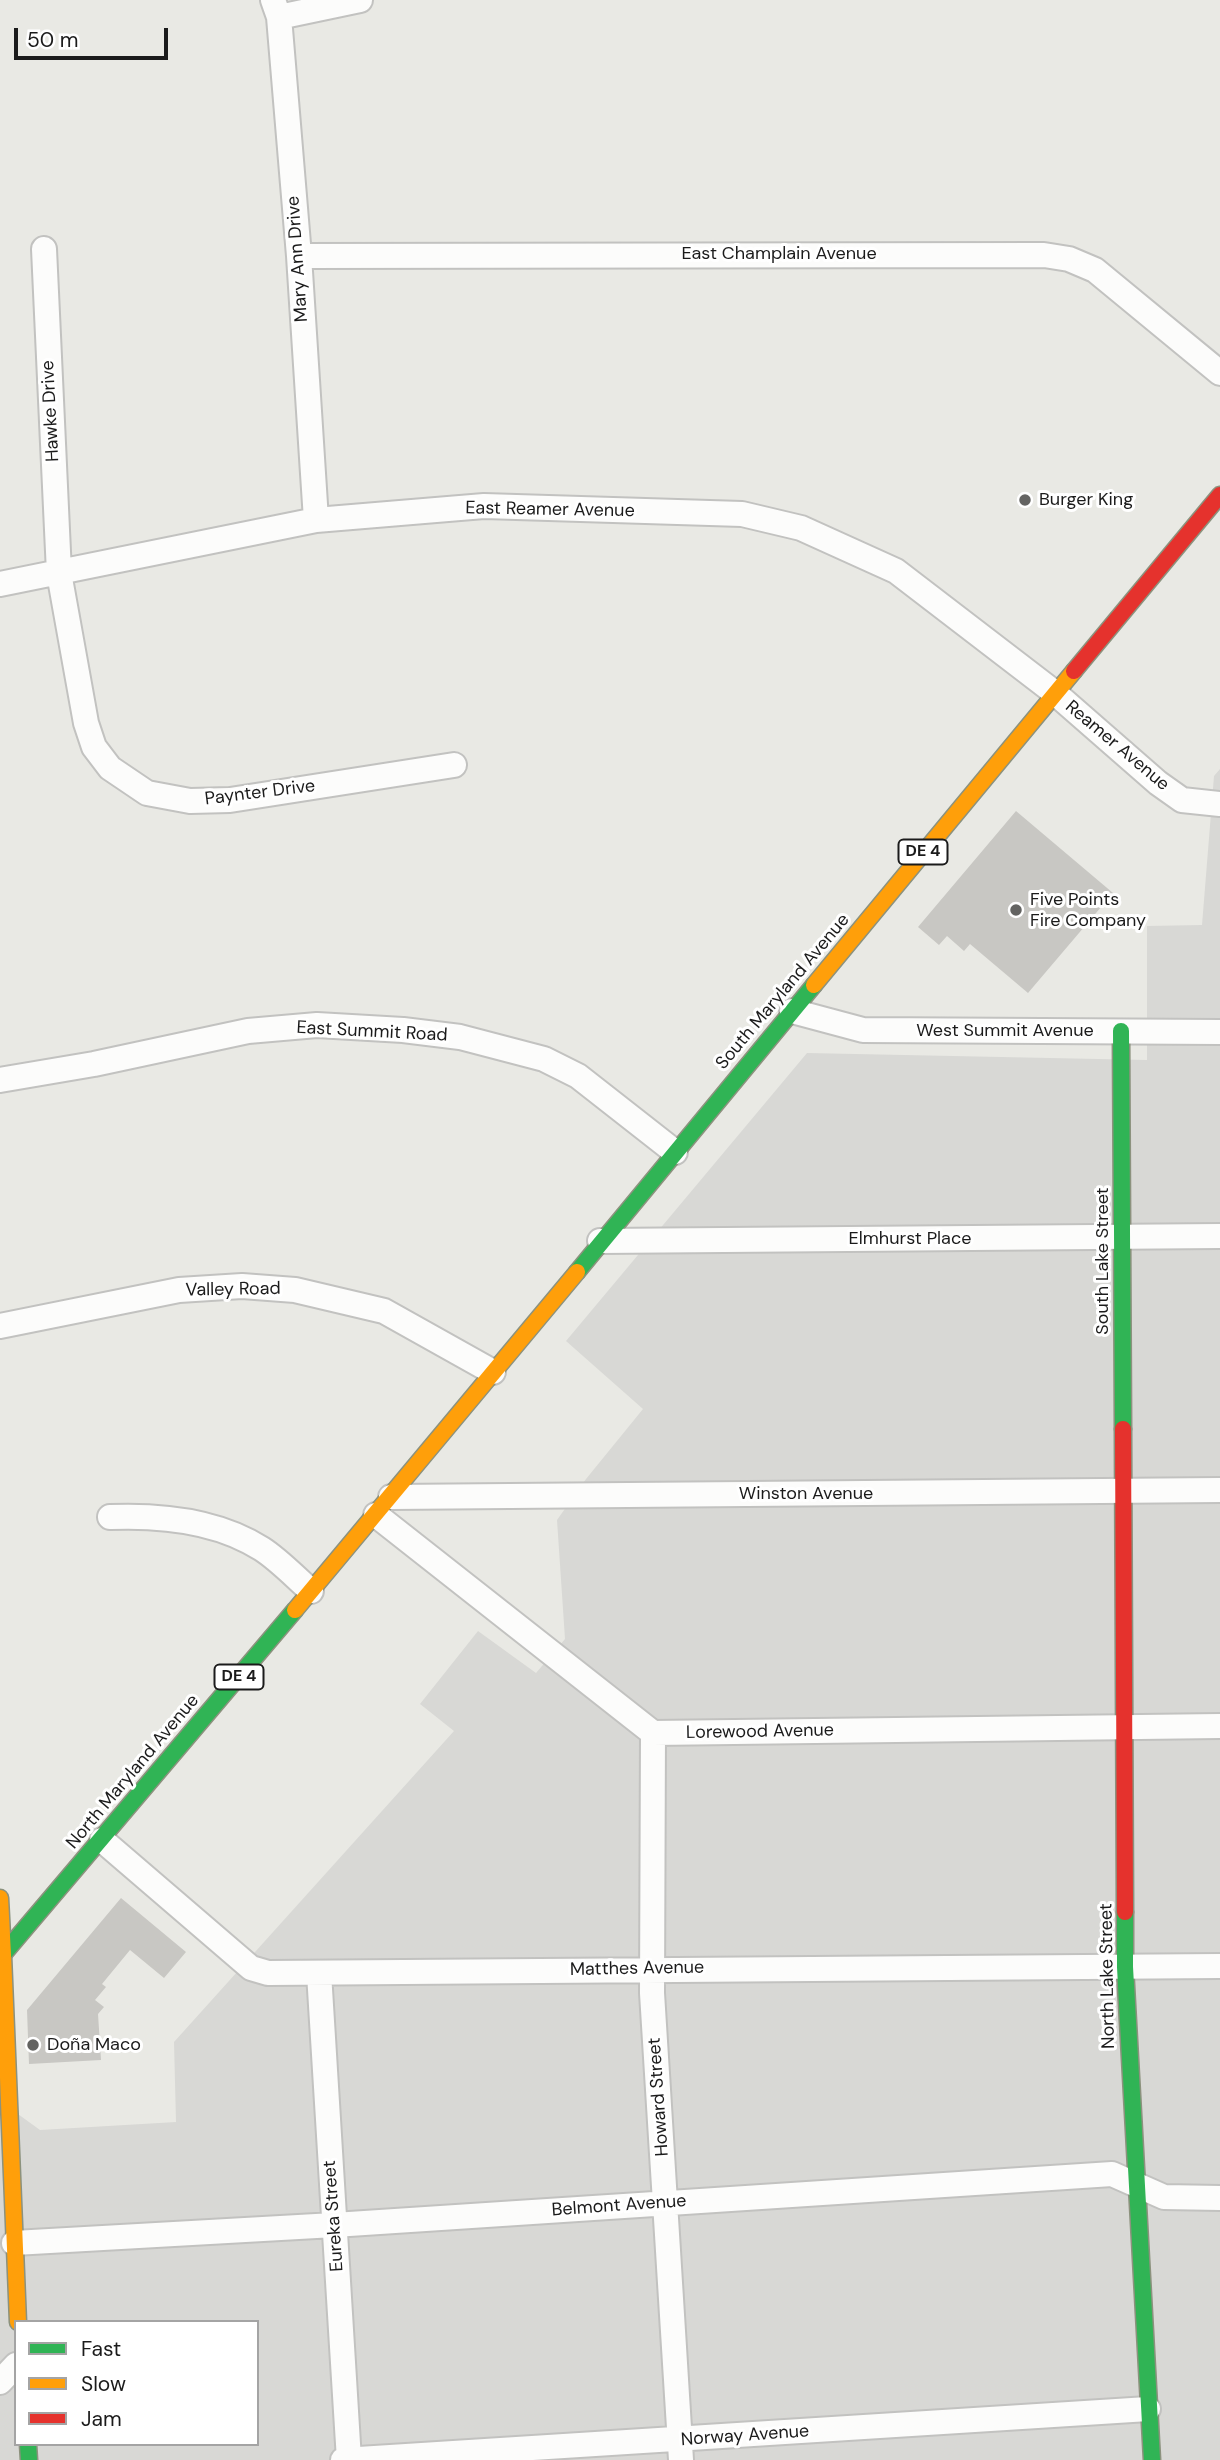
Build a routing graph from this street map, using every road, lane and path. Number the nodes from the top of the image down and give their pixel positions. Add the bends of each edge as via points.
1 (360, 0) edge
2 (276, 9) edge
3 (44, 249) dead end
4 (299, 256) junction
5 (1220, 373) edge
6 (1220, 495) edge
7 (316, 520) junction
8 (58, 573) junction
9 (0, 584) edge
10 (1055, 693) junction
11 (454, 765) dead end
12 (1220, 804) edge
13 (792, 1011) junction
14 (1121, 1031) junction
15 (1220, 1032) edge
16 (0, 1080) edge
17 (675, 1152) junction
18 (1220, 1236) edge
19 (1122, 1237) junction
20 (600, 1241) junction
21 (0, 1326) edge
22 (493, 1373) junction
23 (1220, 1490) edge
24 (1124, 1491) junction
25 (384, 1506) junction
26 (110, 1517) dead end
27 (312, 1591) junction
28 (1220, 1726) edge
29 (1126, 1727) junction
30 (653, 1733) junction
31 (102, 1840) junction
32 (0, 1898) edge
33 (1, 1956) edge
34 (1220, 1966) edge
35 (1125, 1967) junction
36 (653, 1969) junction
37 (319, 1973) junction
38 (0, 2083) edge
39 (9, 2102) junction
40 (1135, 2184) junction
41 (1220, 2198) edge
42 (666, 2203) junction
43 (334, 2225) junction
44 (14, 2243) junction
45 (18, 2320) edge
46 (14, 2367) edge
47 (0, 2382) edge
48 (1148, 2409) junction
49 (680, 2450) edge
50 (343, 2460) edge
51 (349, 2460) edge
52 (1152, 2460) edge

1 - 2 street
2 - 4 street, Mary Ann Drive
3 - 8 street, Hawke Drive
4 - 5 street, East Champlain Avenue via 1044,255 1095,270
4 - 7 street, Mary Ann Drive
6 - 10 main road, South Maryland Avenue / DE 4
7 - 8 street, East Reamer Avenue
7 - 10 street, East Reamer Avenue via 484,506 742,514 801,528 896,571
8 - 9 street, East Reamer Avenue
8 - 11 street, Paynter Drive via 94,747 110,768 147,793 190,801 230,800
10 - 12 street, Reamer Avenue via 1182,800
10 - 13 main road, South Maryland Avenue / DE 4
13 - 14 street, West Summit Avenue via 863,1030
13 - 17 main road, South Maryland Avenue / DE 4
14 - 15 street, West Summit Avenue
14 - 19 main road, South Lake Street
16 - 17 street, East Summit Road via 248,1031 317,1025 403,1030 460,1037 544,1059 578,1076
17 - 20 main road, South Maryland Avenue / DE 4
18 - 19 street, Elmhurst Place
19 - 20 street, Elmhurst Place
19 - 24 main road, South Lake Street
20 - 22 main road, South Maryland Avenue / DE 4
21 - 22 street, Valley Road via 179,1290 242,1286 295,1290 384,1311
22 - 25 main road, South Maryland Avenue / DE 4
23 - 24 street, Winston Avenue
24 - 25 street, Winston Avenue
24 - 29 main road, North Lake Street
25 - 27 main road, North Maryland Avenue / DE 4
25 - 30 street
26 - 27 street via 178,1519 227,1532 262,1549
27 - 31 main road, North Maryland Avenue / DE 4
28 - 29 street, Lorewood Avenue
29 - 30 street, Lorewood Avenue
29 - 35 main road, North Lake Street
30 - 36 street, Howard Street
31 - 33 main road, North Maryland Avenue / DE 4
31 - 37 street, Matthes Avenue via 251,1968 268,1973
32 - 33 main road
33 - 39 main road
34 - 35 street, Matthes Avenue
35 - 36 street, Matthes Avenue
35 - 40 main road, North Lake Street
36 - 37 street, Matthes Avenue
36 - 42 street, Howard Street
37 - 43 street, Eureka Street
38 - 39 main road
39 - 44 main road
40 - 41 street, Belmont Avenue via 1164,2197
40 - 42 street, Belmont Avenue via 1112,2174
40 - 48 main road, North Lake Street
42 - 43 street, Belmont Avenue
42 - 49 street, Howard Street
43 - 44 street, Belmont Avenue
43 - 51 street, Eureka Street
44 - 45 main road
46 - 47 street
48 - 49 street, Norway Avenue
48 - 52 main road, North Lake Street
49 - 51 street, Norway Avenue
50 - 51 street, Norway Avenue

